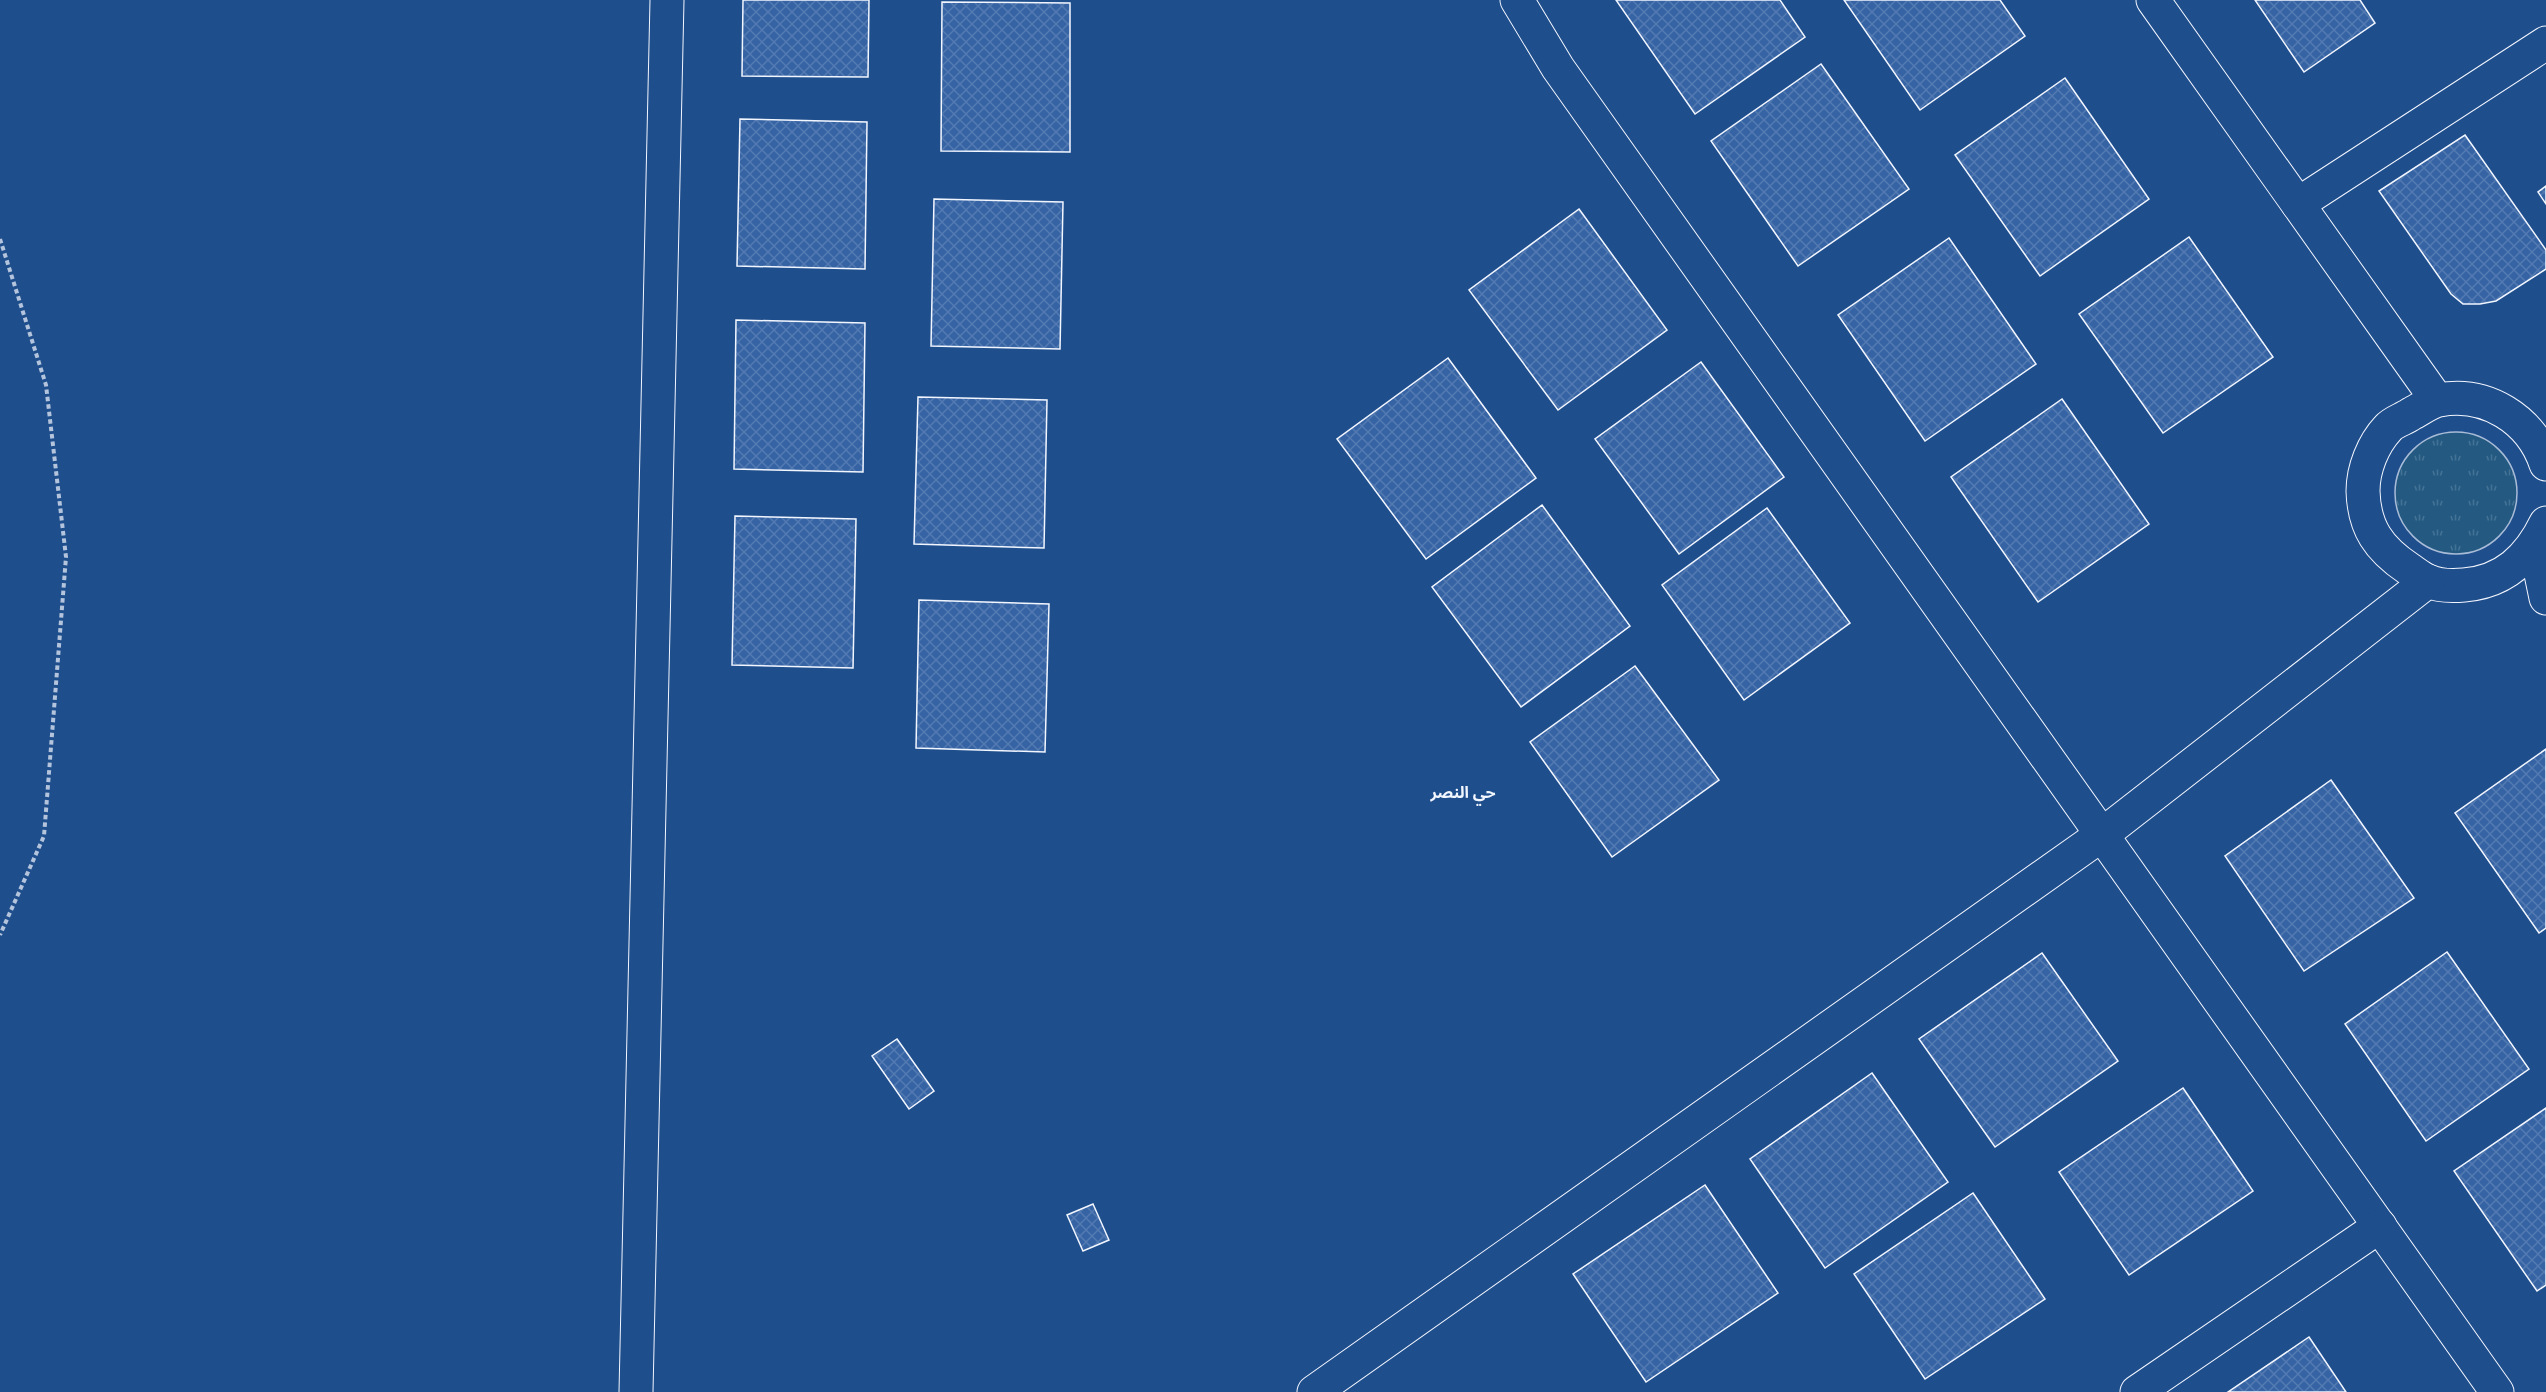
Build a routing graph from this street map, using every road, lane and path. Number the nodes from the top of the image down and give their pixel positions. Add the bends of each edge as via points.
1 (667, 0) edge
2 (1516, 0) edge
3 (2152, 0) edge
4 (2546, 43) edge
5 (2298, 204) junction
6 (0, 239) edge
7 (2437, 400) junction
8 (2546, 464) edge
9 (2540, 534) edge
10 (2428, 581) junction
11 (2546, 597) edge
12 (2103, 834) junction
13 (0, 935) edge
14 (2380, 1226) junction
15 (636, 1392) edge
16 (1314, 1392) edge
17 (2137, 1392) edge
18 (2497, 1392) edge

1 - 15 street
2 - 12 street via 1565,78
3 - 5 street
4 - 5 street
5 - 7 street
6 - 13 path via 46,386 66,556 44,836
7 - 8 street via 2462,398 2509,413 2528,430
7 - 10 street via 2389,427 2367,464 2363,489 2365,513 2374,536 2388,555
9 - 10 street via 2519,563 2499,577 2452,586
9 - 11 street
10 - 12 street
12 - 14 street
12 - 16 street
14 - 17 street
14 - 18 street

